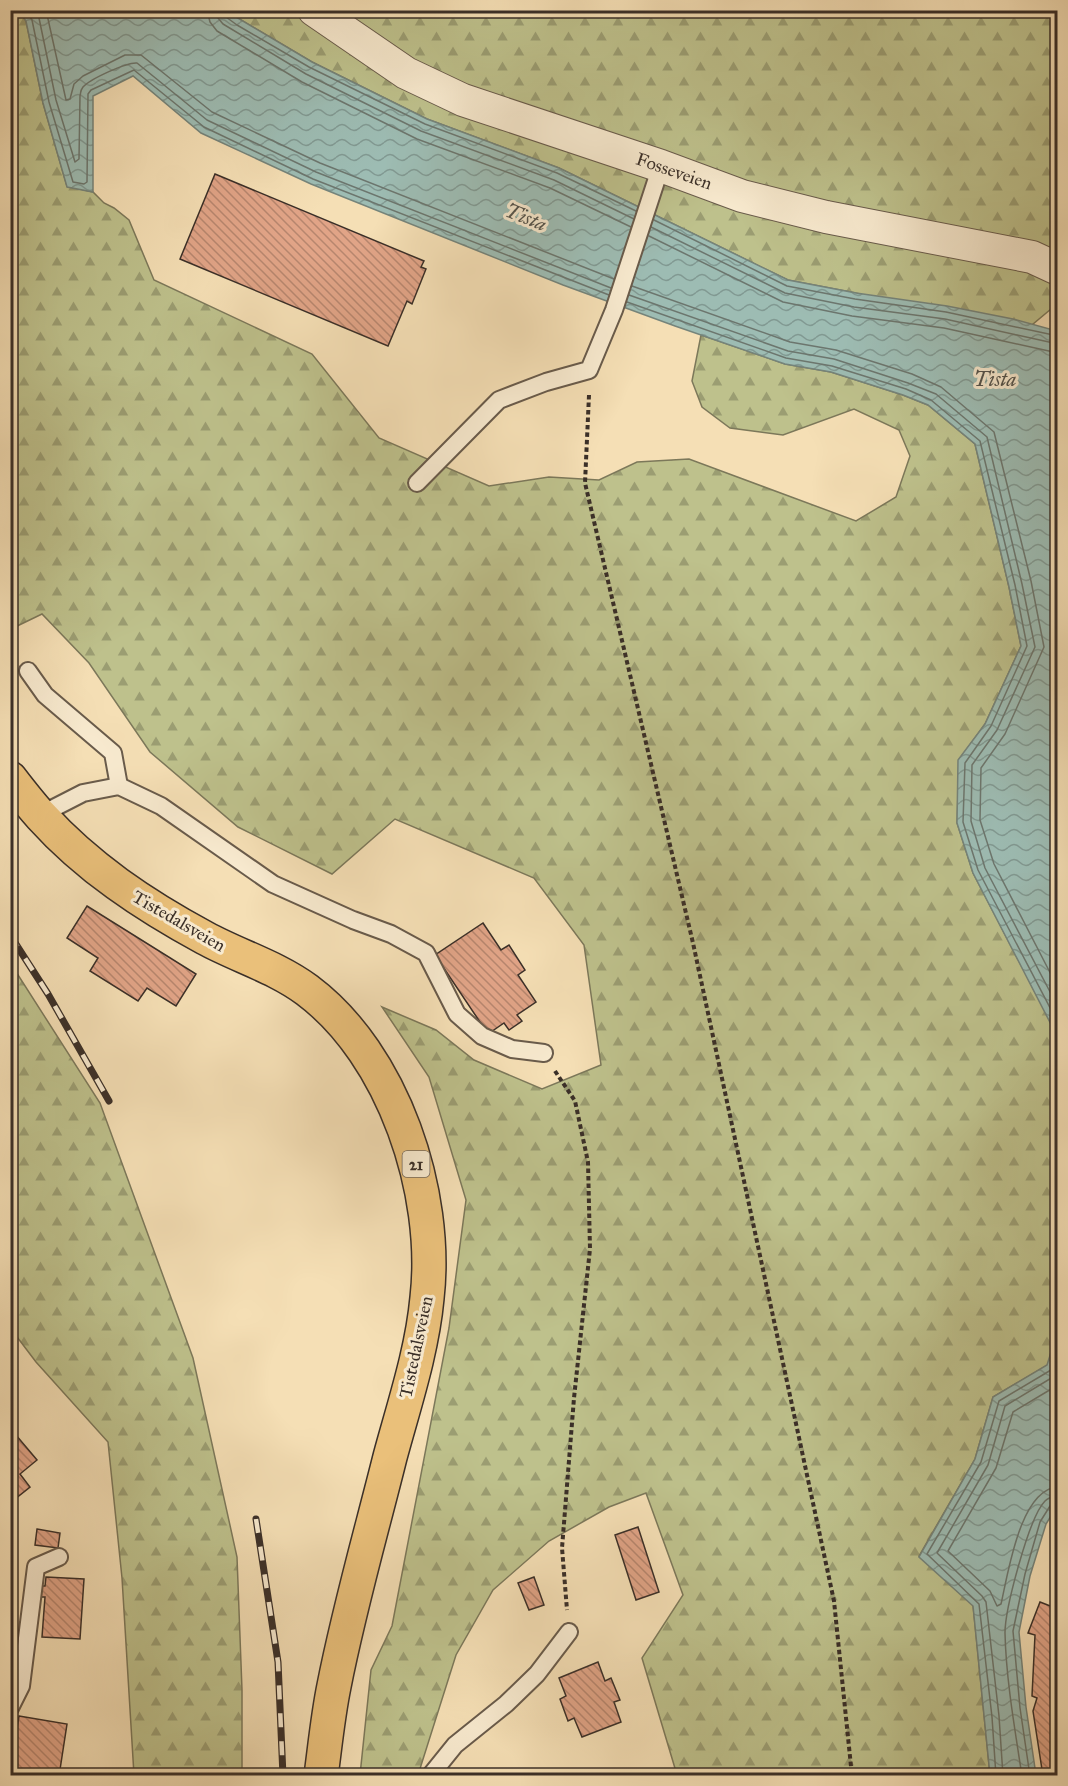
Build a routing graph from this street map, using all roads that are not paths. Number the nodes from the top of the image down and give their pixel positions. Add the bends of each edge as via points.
1 (314, 10) edge
2 (661, 166) junction
3 (1058, 269) edge
4 (417, 483) dead end
5 (28, 670) dead end
6 (10, 778) edge
7 (119, 786) junction
8 (39, 815) junction
9 (544, 1053) road end
10 (59, 1557) dead end
11 (569, 1632) road end
12 (10, 1707) edge
13 (321, 1776) edge
14 (430, 1776) edge

1 - 2 street, Fosseveien via 406,73 463,100
2 - 3 street, Fosseveien via 742,196 1032,258
2 - 4 lane via 590,370 499,400
5 - 7 lane via 45,695 113,753
6 - 8 main road, Tistedalsveien / 21
7 - 8 lane via 83,792
7 - 9 lane via 160,806 273,884 392,934 426,953 457,1014 482,1036 512,1049
8 - 13 main road, Tistedalsveien / 21 via 71,846 142,902 306,989 356,1041 383,1081 415,1160 425,1206 428,1297 420,1343 334,1686
10 - 12 lane via 36,1567 21,1686
11 - 14 lane via 537,1674 455,1745

